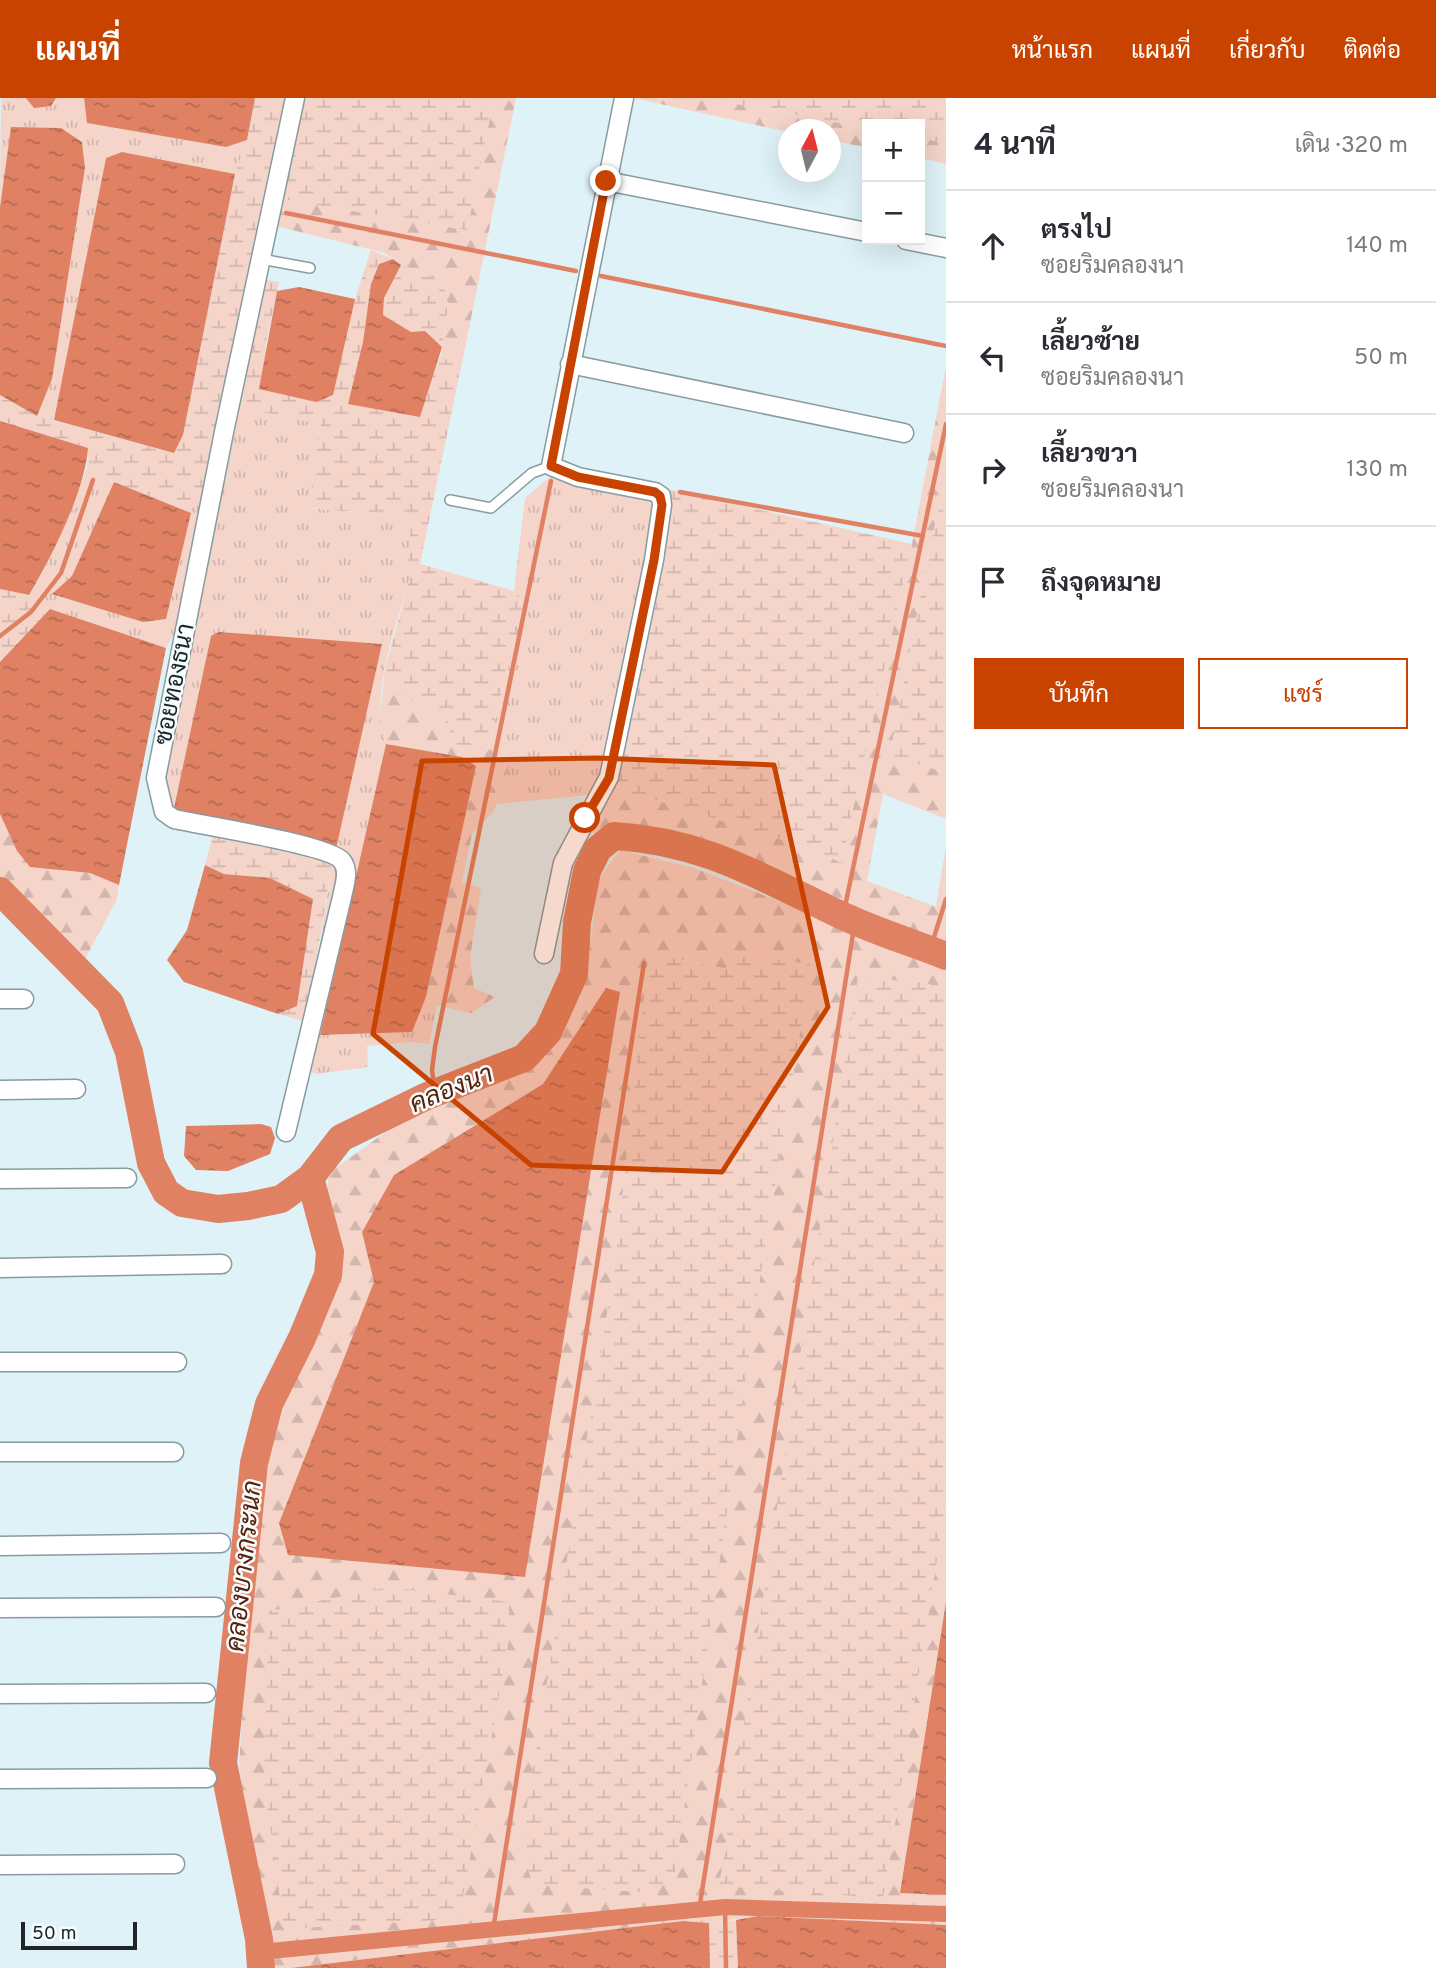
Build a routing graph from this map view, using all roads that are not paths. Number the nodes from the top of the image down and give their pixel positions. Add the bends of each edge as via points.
1 (295, 98) edge
2 (624, 98) edge
3 (606, 181) junction
4 (862, 231) edge
5 (925, 244) edge
6 (946, 248) edge
7 (261, 259) junction
8 (310, 268) dead end
9 (570, 364) junction
10 (904, 433) dead end
11 (551, 466) junction
12 (450, 500) dead end
13 (544, 954) dead end
14 (0, 999) edge
15 (24, 999) dead end
16 (76, 1089) dead end
17 (0, 1090) edge
18 (286, 1132) dead end
19 (127, 1178) dead end
20 (0, 1179) edge
21 (222, 1264) dead end
22 (0, 1268) edge
23 (0, 1362) edge
24 (177, 1362) dead end
25 (0, 1452) edge
26 (174, 1452) dead end
27 (221, 1543) dead end
28 (0, 1546) edge
29 (216, 1607) dead end
30 (0, 1608) edge
31 (206, 1693) dead end
32 (0, 1694) edge
33 (207, 1778) dead end
34 (0, 1779) edge
35 (175, 1864) dead end
36 (0, 1865) edge

1 - 7 street, ซอยทองธนา
2 - 3 street
3 - 4 street
3 - 9 street
5 - 6 street
7 - 8 lane
7 - 18 street, ซอยทองธนา via 156,778 164,812 174,819 336,855 347,871
9 - 10 street
9 - 11 street
11 - 12 lane via 532,473 491,508
11 - 13 street via 578,477 655,492 662,505 609,778 563,863
14 - 15 street
16 - 17 street
19 - 20 street
21 - 22 street
23 - 24 street
25 - 26 street
27 - 28 street
29 - 30 street
31 - 32 street
33 - 34 street
35 - 36 street

